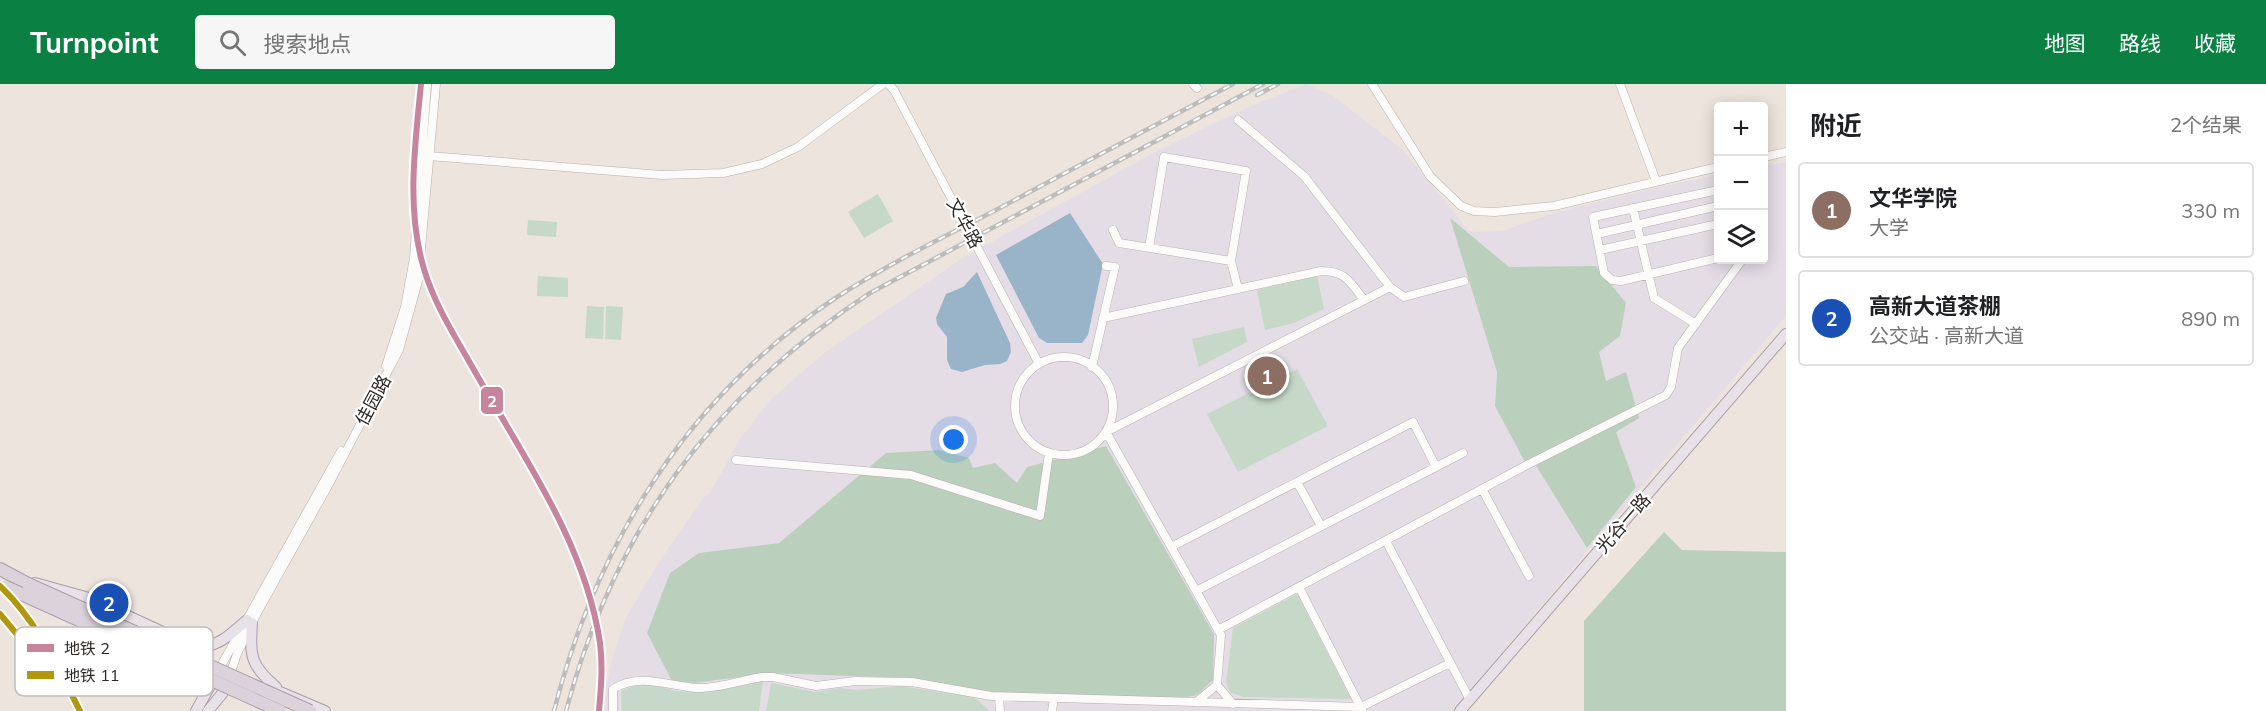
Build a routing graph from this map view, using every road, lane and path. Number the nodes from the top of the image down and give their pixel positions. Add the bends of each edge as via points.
1 (427, 84) edge
2 (436, 84) edge
3 (883, 84) edge
4 (888, 84) edge
5 (1372, 84) edge
6 (1620, 84) edge
7 (1238, 120) dead end
8 (1786, 152) edge
9 (429, 156) junction
10 (1768, 156) edge
11 (1714, 168) edge
12 (1656, 182) junction
13 (1714, 191) edge
14 (1633, 208) junction
15 (1714, 208) edge
16 (1637, 225) junction
17 (1714, 225) edge
18 (1113, 230) dead end
19 (1597, 234) junction
20 (1641, 241) junction
21 (1149, 248) junction
22 (1600, 250) junction
23 (1714, 259) edge
24 (1231, 261) junction
25 (1739, 264) edge
26 (1106, 266) dead end
27 (1648, 274) junction
28 (1464, 281) dead end
29 (1390, 287) junction
30 (1238, 289) junction
31 (1364, 300) junction
32 (1103, 318) junction
33 (1695, 324) junction
34 (1786, 334) edge
35 (1786, 345) edge
36 (1039, 364) junction
37 (1092, 367) junction
38 (1106, 432) junction
39 (1049, 453) junction
40 (1462, 453) dead end
41 (736, 460) dead end
42 (1436, 467) junction
43 (1297, 482) junction
44 (1482, 489) junction
45 (1321, 526) junction
46 (1386, 541) junction
47 (1171, 548) junction
48 (0, 568) edge
49 (1529, 576) dead end
50 (31, 583) junction
51 (2, 586) edge
52 (1299, 587) junction
53 (1196, 591) junction
54 (250, 622) junction
55 (89, 627) edge
56 (93, 627) edge
57 (127, 627) edge
58 (132, 627) edge
59 (1218, 630) junction
60 (213, 644) edge
61 (213, 663) edge
62 (1450, 663) junction
63 (213, 666) edge
64 (226, 669) junction
65 (213, 681) edge
66 (213, 682) edge
67 (213, 685) edge
68 (1217, 685) junction
69 (225, 690) junction
70 (281, 691) junction
71 (204, 696) edge
72 (999, 697) junction
73 (1054, 698) junction
74 (1196, 702) junction
75 (1233, 704) junction
76 (1470, 705) edge
77 (1362, 709) edge
78 (196, 711) edge
79 (208, 711) edge
80 (215, 711) edge
81 (271, 711) edge
82 (280, 711) edge
83 (310, 711) edge
84 (325, 711) edge
85 (613, 711) edge
86 (1000, 711) edge
87 (1052, 711) edge
88 (1460, 711) edge

1 - 54 street, 佳园路 via 414,258 405,307 389,358
2 - 9 street, 佳园路
3 - 9 street via 798,147 762,164 723,173 662,175
4 - 36 street, 文华路
5 - 12 street via 1430,176 1461,206 1474,211 1554,206
6 - 12 street
7 - 29 street via 1304,176
8 - 10 street
9 - 54 street, 佳园路 via 418,281 399,350
11 - 12 street
13 - 14 street
14 - 16 street
14 - 19 street via 1593,217
15 - 16 street
16 - 19 street
16 - 20 street
17 - 20 street
18 - 21 street via 1119,243
19 - 22 street
20 - 22 street
20 - 27 street
21 - 24 street
21 - 24 street via 1164,157 1246,171
22 - 27 street via 1604,273 1611,280
23 - 27 street
24 - 30 street
25 - 33 street
26 - 32 street via 1115,267
27 - 33 street via 1653,298
28 - 29 street via 1404,297
29 - 31 street
30 - 31 street via 1335,271 1345,276
30 - 32 street
31 - 38 street
32 - 37 street
33 - 44 street via 1678,348 1666,395
34 - 76 main road, 光谷一路
35 - 76 main road, 光谷一路
36 - 37 street via 1054,358 1071,358
36 - 39 street via 1018,388 1015,404 1023,434
37 - 38 street via 1109,386 1113,401
38 - 39 street via 1081,453
38 - 47 street
39 - 41 street via 1040,516 911,475
40 - 42 street
42 - 43 street via 1413,422
42 - 45 street
43 - 45 street
43 - 47 street
44 - 46 street
44 - 49 street
45 - 53 street
46 - 52 street
46 - 62 street
47 - 53 street
48 - 50 highway
50 - 57 highway, bridge
50 - 58 main road
51 - 55 main road
51 - 56 highway, bridge
52 - 59 street
52 - 77 street
53 - 59 street
54 - 60 main road
54 - 64 street, 佳园路
54 - 70 main road via 256,667
59 - 68 street via 1221,635
61 - 64 main road
62 - 76 street
62 - 77 street
63 - 83 highway, bridge
64 - 66 street, 佳园路
64 - 69 street, 佳园路
64 - 70 main road
65 - 82 highway, bridge
67 - 69 main road
68 - 74 street
68 - 75 street
69 - 79 main road
69 - 80 main road
69 - 81 main road
70 - 84 main road
71 - 78 main road
72 - 73 street
72 - 85 street via 912,682 855,681 816,686 762,677 698,688 652,681 624,682 613,689
72 - 86 street
73 - 74 street
73 - 87 street
74 - 75 street
75 - 77 street
76 - 88 main road, 光谷一路

